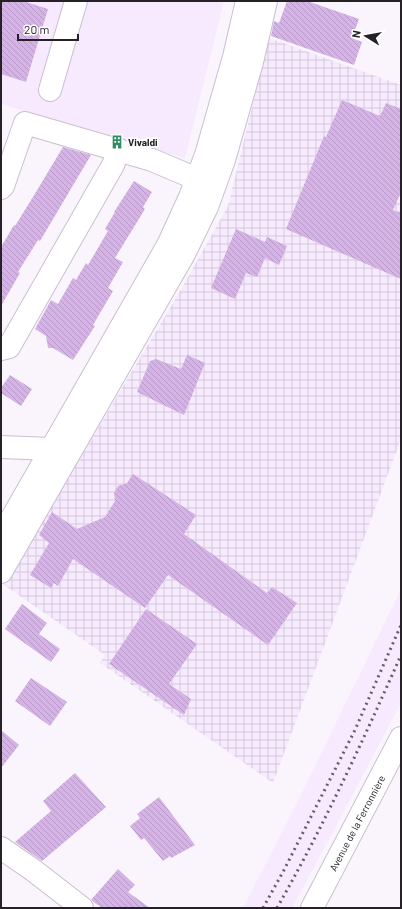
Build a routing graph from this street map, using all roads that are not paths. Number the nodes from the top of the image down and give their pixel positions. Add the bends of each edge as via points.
1 (76, 1) edge
2 (247, 1) edge
3 (266, 1) edge
4 (50, 90) dead end
5 (119, 150) junction
6 (197, 179) junction
7 (1, 188) edge
8 (1, 349) edge
9 (1, 447) edge
10 (59, 453) junction
11 (1, 537) edge
12 (1, 572) edge
13 (401, 738) edge
14 (1, 848) edge
15 (82, 908) edge
16 (312, 908) edge

1 - 4 main road
2 - 6 main road via 232,64
3 - 10 main road via 252,62 207,207 184,254
5 - 6 main road via 152,160
5 - 7 main road via 25,122
5 - 8 main road via 113,165 10,347
6 - 10 main road via 168,245
9 - 10 main road
10 - 11 main road
10 - 12 main road
13 - 16 main road, Avenue de la Ferronnière
14 - 15 main road

